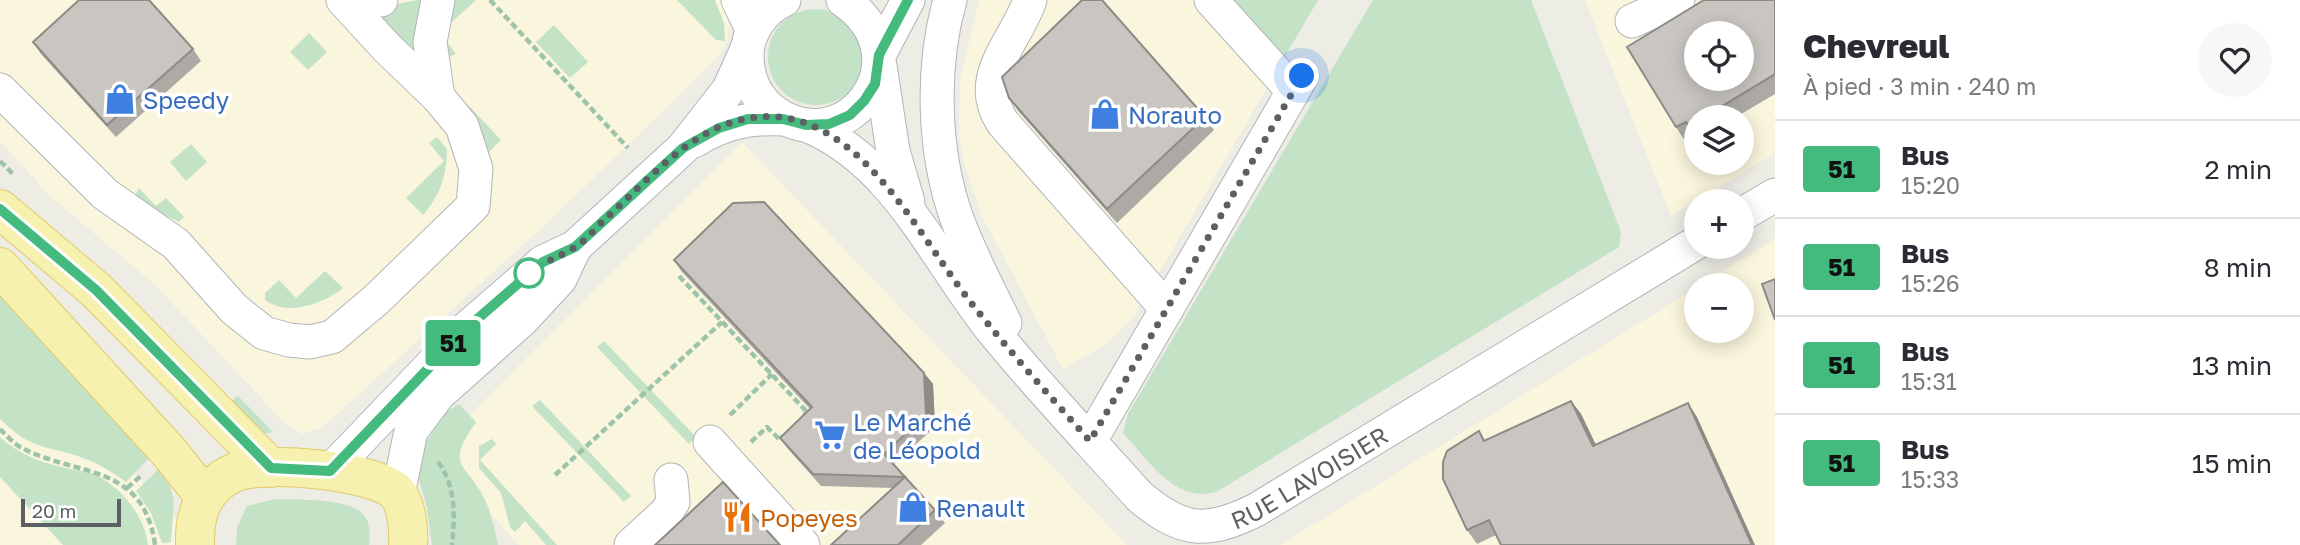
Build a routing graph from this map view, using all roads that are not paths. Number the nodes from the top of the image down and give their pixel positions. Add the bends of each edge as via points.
1 (344, 0) edge
2 (438, 0) edge
3 (738, 0) edge
4 (785, 0) edge
5 (843, 0) edge
6 (908, 0) edge
7 (950, 0) edge
8 (1030, 0) edge
9 (1211, 0) edge
10 (1678, 0) edge
11 (1632, 21) dead end
12 (750, 40) junction
13 (879, 60) junction
14 (0, 89) edge
15 (438, 97) junction
16 (794, 122) junction
17 (683, 148) junction
18 (1775, 195) edge
19 (1754, 207) edge
20 (0, 209) edge
21 (921, 229) junction
22 (575, 247) junction
23 (1684, 250) edge
24 (0, 267) edge
25 (1167, 309) junction
26 (1027, 370) junction
27 (1090, 441) junction
28 (720, 452) road end
29 (271, 468) junction
30 (330, 471) junction
31 (671, 480) dead end
32 (398, 494) junction
33 (205, 497) junction
34 (195, 545) edge
35 (408, 545) edge
36 (631, 545) edge
37 (803, 545) edge

1 - 15 street
2 - 15 street via 430,43
3 - 12 street
4 - 12 street via 763,15
5 - 13 street, RUE LAVOISIER via 872,27
6 - 13 street
7 - 26 street via 938,73 946,171 968,248
8 - 25 street via 996,66 994,108
9 - 25 street via 1298,84
10 - 11 street
12 - 16 street via 747,68 752,86 765,105
12 - 17 street via 729,89
13 - 16 street via 875,84 850,115 829,124
13 - 21 street, RUE LAVOISIER via 898,172
14 - 15 street via 105,194 176,244 234,309 264,333 310,342 332,337 473,206 476,169 466,137
16 - 17 street via 763,117 729,124
16 - 21 street, RUE LAVOISIER via 851,149
17 - 22 street
18 - 19 street
20 - 29 main road via 96,290
21 - 26 street, RUE LAVOISIER via 966,296
22 - 30 street via 543,262 467,328
22 - 32 street via 560,279 522,320 438,395 411,431
23 - 27 street, RUE LAVOISIER via 1230,523 1194,527 1160,514
24 - 33 main road
25 - 27 street
26 - 27 street, RUE LAVOISIER
28 - 37 street
29 - 30 main road
29 - 33 main road via 234,472
30 - 32 main road via 384,484
31 - 36 street via 673,502
32 - 35 main road
33 - 34 main road via 197,512

